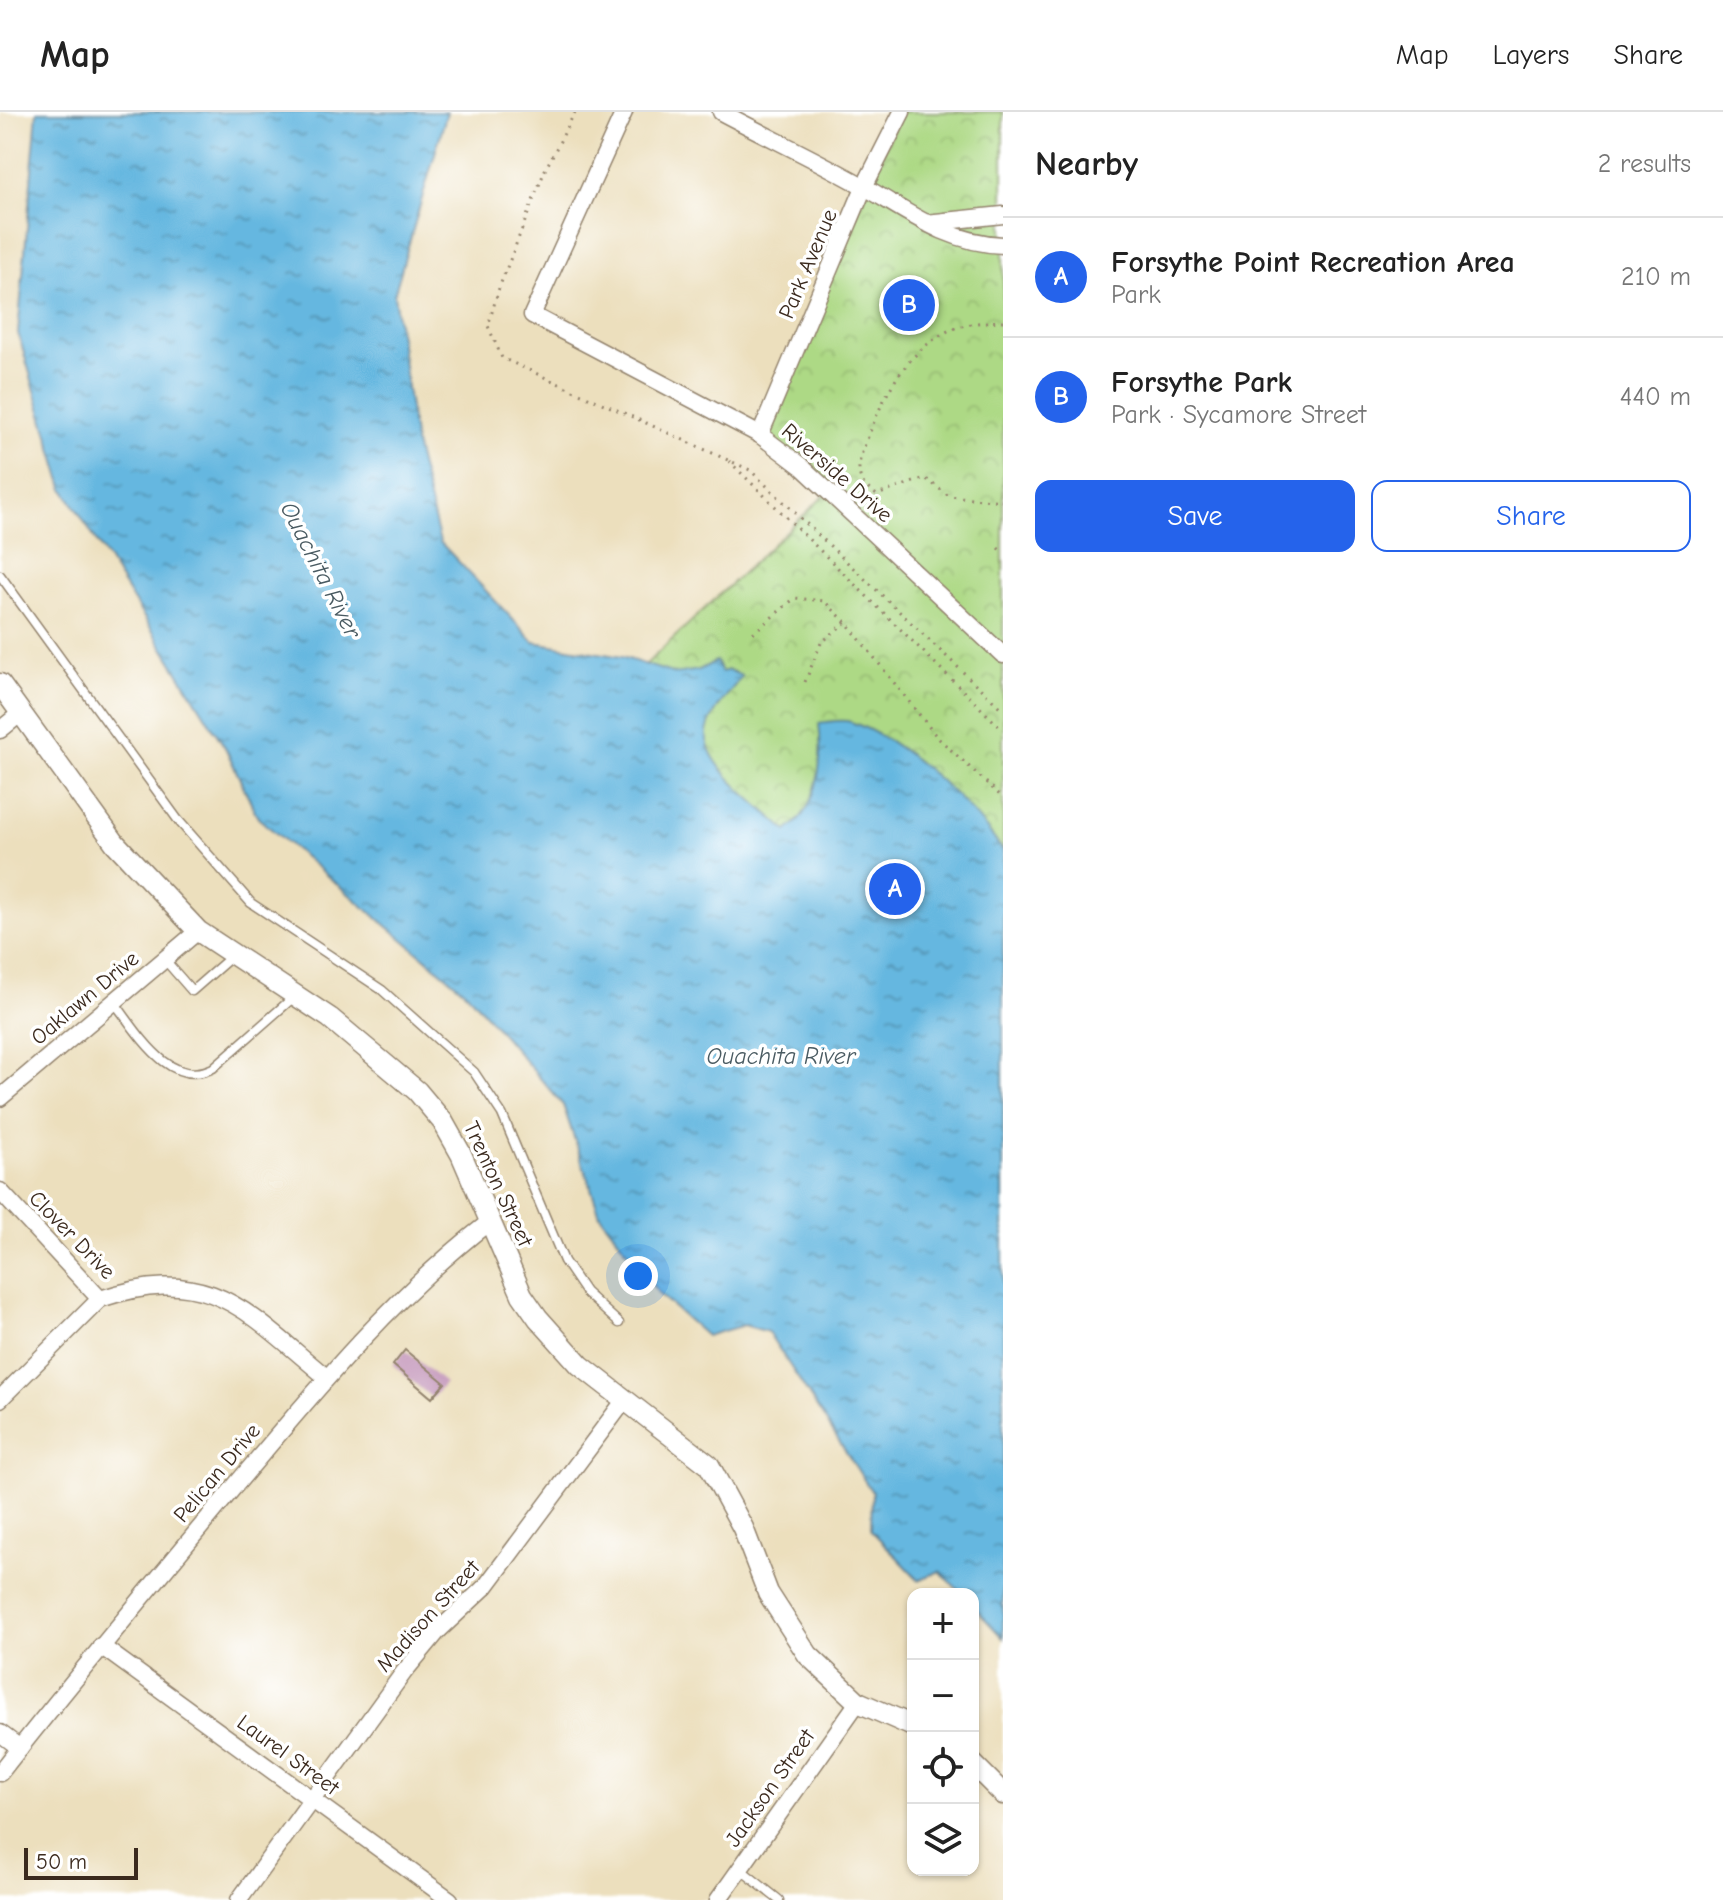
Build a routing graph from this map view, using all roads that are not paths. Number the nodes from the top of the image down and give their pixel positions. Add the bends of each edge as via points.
1 (624, 112) edge
2 (721, 112) edge
3 (902, 112) edge
4 (864, 187) junction
5 (1003, 215) edge
6 (924, 224) junction
7 (1003, 245) edge
8 (760, 435) junction
9 (0, 575) edge
10 (1003, 655) edge
11 (0, 684) edge
12 (21, 713) junction
13 (0, 730) edge
14 (198, 931) junction
15 (234, 955) junction
16 (165, 959) junction
17 (296, 996) junction
18 (114, 1002) junction
19 (0, 1098) edge
20 (0, 1191) edge
21 (489, 1222) junction
22 (100, 1299) junction
23 (619, 1323) dead end
24 (326, 1377) junction
25 (0, 1399) edge
26 (624, 1401) junction
27 (101, 1646) junction
28 (858, 1702) junction
29 (907, 1723) edge
30 (0, 1733) edge
31 (20, 1748) junction
32 (979, 1770) edge
33 (0, 1773) edge
34 (1003, 1794) edge
35 (313, 1800) junction
36 (740, 1869) junction
37 (239, 1900) edge
38 (450, 1900) edge
39 (718, 1900) edge
40 (779, 1900) edge

1 - 8 street, Riverside Drive via 532,315
2 - 4 street
3 - 4 street, Park Avenue
4 - 6 street
4 - 8 street, Park Avenue
5 - 6 street
6 - 7 street via 958,239
8 - 10 street, Riverside Drive via 801,466
9 - 23 lane via 178,820 251,903 382,990 474,1072 502,1114 564,1261 585,1292
11 - 12 street, Trenton Street
12 - 13 street
12 - 14 street, Trenton Street via 115,843
14 - 15 street, Trenton Street
14 - 16 street, Oaklawn Drive
15 - 16 lane via 192,991
15 - 17 street, Trenton Street
16 - 18 street, Oaklawn Drive
17 - 18 lane via 202,1074 169,1067
17 - 21 street, Trenton Street via 417,1091 461,1154
18 - 19 street, Oaklawn Drive
20 - 22 street, Clover Drive
21 - 24 street, Pelican Drive via 436,1264
21 - 26 street, Trenton Street via 538,1318 580,1365
22 - 24 street, Clover Drive via 172,1284 205,1290 236,1304
22 - 25 street
24 - 27 street, Pelican Drive
26 - 28 street, Trenton Street via 709,1465 788,1628 808,1655
26 - 35 street, Madison Street via 486,1586 404,1672
27 - 31 street, Pelican Drive
27 - 35 street, Laurel Street
28 - 29 street, Trenton Street
28 - 36 street, Jackson Street
30 - 31 street
31 - 33 street, Pelican Drive
32 - 34 street
35 - 37 street, Madison Street
35 - 38 street, Laurel Street
36 - 39 street, Jackson Street
36 - 40 lane

